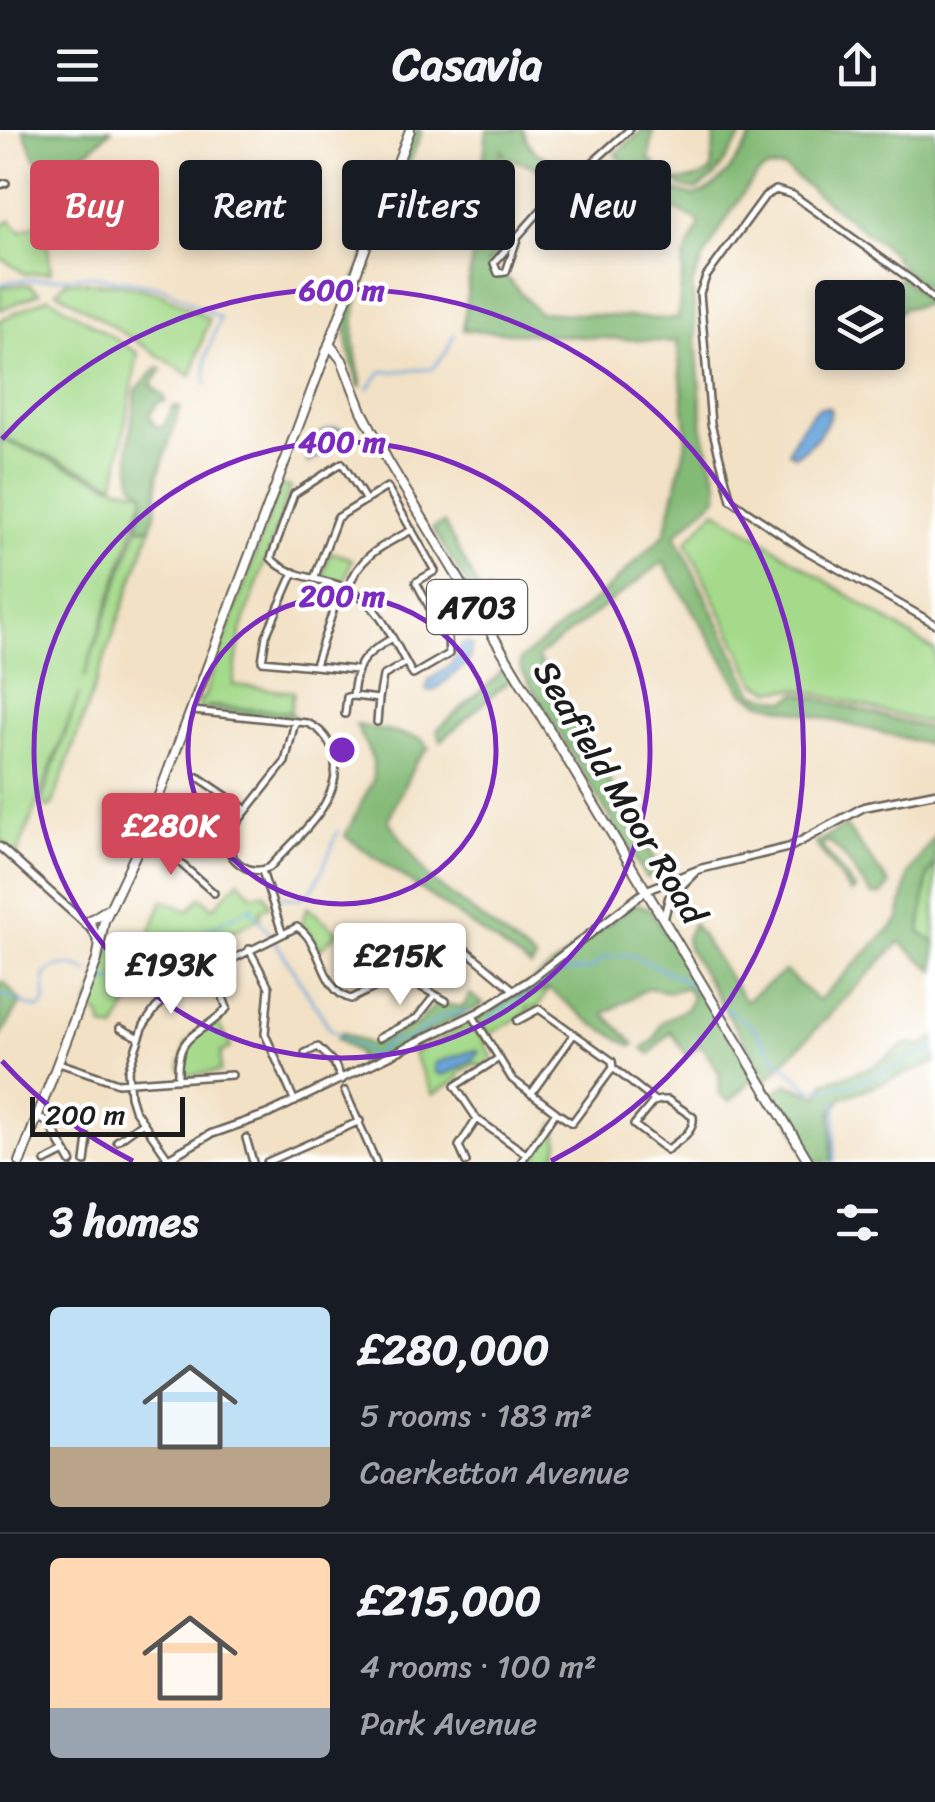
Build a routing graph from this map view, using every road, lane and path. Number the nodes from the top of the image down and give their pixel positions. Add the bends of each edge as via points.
1 (410, 130) edge
2 (629, 130) edge
3 (518, 236) junction
4 (935, 301) edge
5 (329, 344) junction
6 (365, 499) junction
7 (412, 530) junction
8 (294, 572) junction
9 (315, 577) junction
10 (344, 588) junction
11 (475, 605) junction
12 (935, 624) edge
13 (447, 628) junction
14 (391, 639) junction
15 (406, 663) junction
16 (314, 665) junction
17 (356, 670) junction
18 (353, 696) junction
19 (379, 699) junction
20 (190, 710) junction
21 (345, 714) dead end
22 (295, 722) junction
23 (377, 722) dead end
24 (198, 777) dead end
25 (935, 793) edge
26 (247, 810) junction
27 (141, 842) junction
28 (0, 847) edge
29 (700, 868) junction
30 (262, 871) junction
31 (647, 890) junction
32 (214, 893) dead end
33 (664, 918) junction
34 (97, 923) junction
35 (282, 932) junction
36 (249, 949) junction
37 (466, 950) dead end
38 (212, 968) junction
39 (514, 990) junction
40 (435, 995) junction
41 (446, 1001) dead end
42 (472, 1016) junction
43 (517, 1021) dead end
44 (120, 1028) dead end
45 (574, 1034) junction
46 (138, 1036) junction
47 (379, 1038) dead end
48 (326, 1042) dead end
49 (318, 1046) junction
50 (305, 1053) dead end
51 (499, 1058) junction
52 (58, 1062) junction
53 (613, 1068) junction
54 (232, 1075) dead end
55 (178, 1078) junction
56 (342, 1080) junction
57 (128, 1082) junction
58 (345, 1091) dead end
59 (531, 1094) junction
60 (655, 1101) junction
61 (295, 1102) junction
62 (556, 1112) junction
63 (38, 1116) junction
64 (477, 1119) junction
65 (142, 1122) junction
66 (360, 1122) junction
67 (88, 1138) dead end
68 (246, 1138) dead end
69 (117, 1141) dead end
70 (65, 1152) junction
71 (526, 1154) junction
72 (42, 1160) edge
73 (166, 1160) edge
74 (20, 1162) edge
75 (71, 1162) edge
76 (84, 1162) edge
77 (253, 1162) edge
78 (267, 1162) edge
79 (376, 1162) edge
80 (466, 1162) edge
81 (521, 1162) edge
82 (810, 1162) edge

1 - 5 main road
2 - 3 street
3 - 3 street via 510,265 498,273 497,257
4 - 12 street via 793,194 776,190 765,196 700,293 711,424 732,500 803,550
5 - 11 main road, Seafield Moor Road / A703 via 388,461
5 - 20 main road
6 - 7 street via 387,487
6 - 8 street via 342,463 294,494 272,558
6 - 9 street via 337,518
7 - 10 street via 361,561
7 - 13 street via 434,571 416,582
8 - 9 street
8 - 16 street via 262,661
9 - 10 street
10 - 14 street via 370,606
10 - 16 street
11 - 13 street
11 - 31 main road, Seafield Moor Road / A703
13 - 15 street via 448,654 412,675
14 - 15 street
14 - 17 street
15 - 19 street via 383,676
16 - 17 street
17 - 18 street
18 - 19 street
18 - 21 street via 347,697
19 - 23 street
20 - 22 street
20 - 27 main road
22 - 26 street via 285,762
22 - 30 street via 323,733 336,784
24 - 26 street
25 - 29 street via 864,808 790,847
26 - 30 street via 228,831 227,850 247,870
27 - 32 street via 171,855
27 - 34 main road via 112,907
28 - 34 street via 76,915
29 - 31 street
29 - 33 street via 672,894
30 - 35 street
31 - 33 main road, Seafield Moor Road / A703
31 - 39 street
33 - 82 main road, Seafield Moor Road / A703
34 - 52 main road via 100,946
35 - 36 street
35 - 40 street via 297,927 306,934 344,998 408,977
36 - 38 street
36 - 61 street via 269,987 265,1034
37 - 39 street
38 - 46 street via 180,985
38 - 55 street via 227,1008 184,1042
39 - 42 street
40 - 41 street
40 - 47 street via 417,1018
42 - 51 street
42 - 56 street
43 - 45 street via 539,1009
44 - 46 street
45 - 53 street
45 - 59 street
46 - 57 street
48 - 49 street
49 - 50 street
49 - 56 street
51 - 59 street
51 - 64 street via 455,1085
52 - 57 street
52 - 63 main road
53 - 60 street
53 - 62 street via 572,1123
54 - 55 street
55 - 57 street
56 - 61 street
57 - 65 street
58 - 66 street
59 - 62 street
60 - 60 street via 634,1125 667,1150 693,1120 668,1100
61 - 73 street
62 - 71 street
63 - 70 street via 50,1123
63 - 74 main road
64 - 71 street
64 - 80 street via 459,1146
65 - 69 street
65 - 73 street
66 - 78 street
66 - 79 street
67 - 76 street
68 - 77 street
70 - 72 street
70 - 75 street
71 - 81 street

